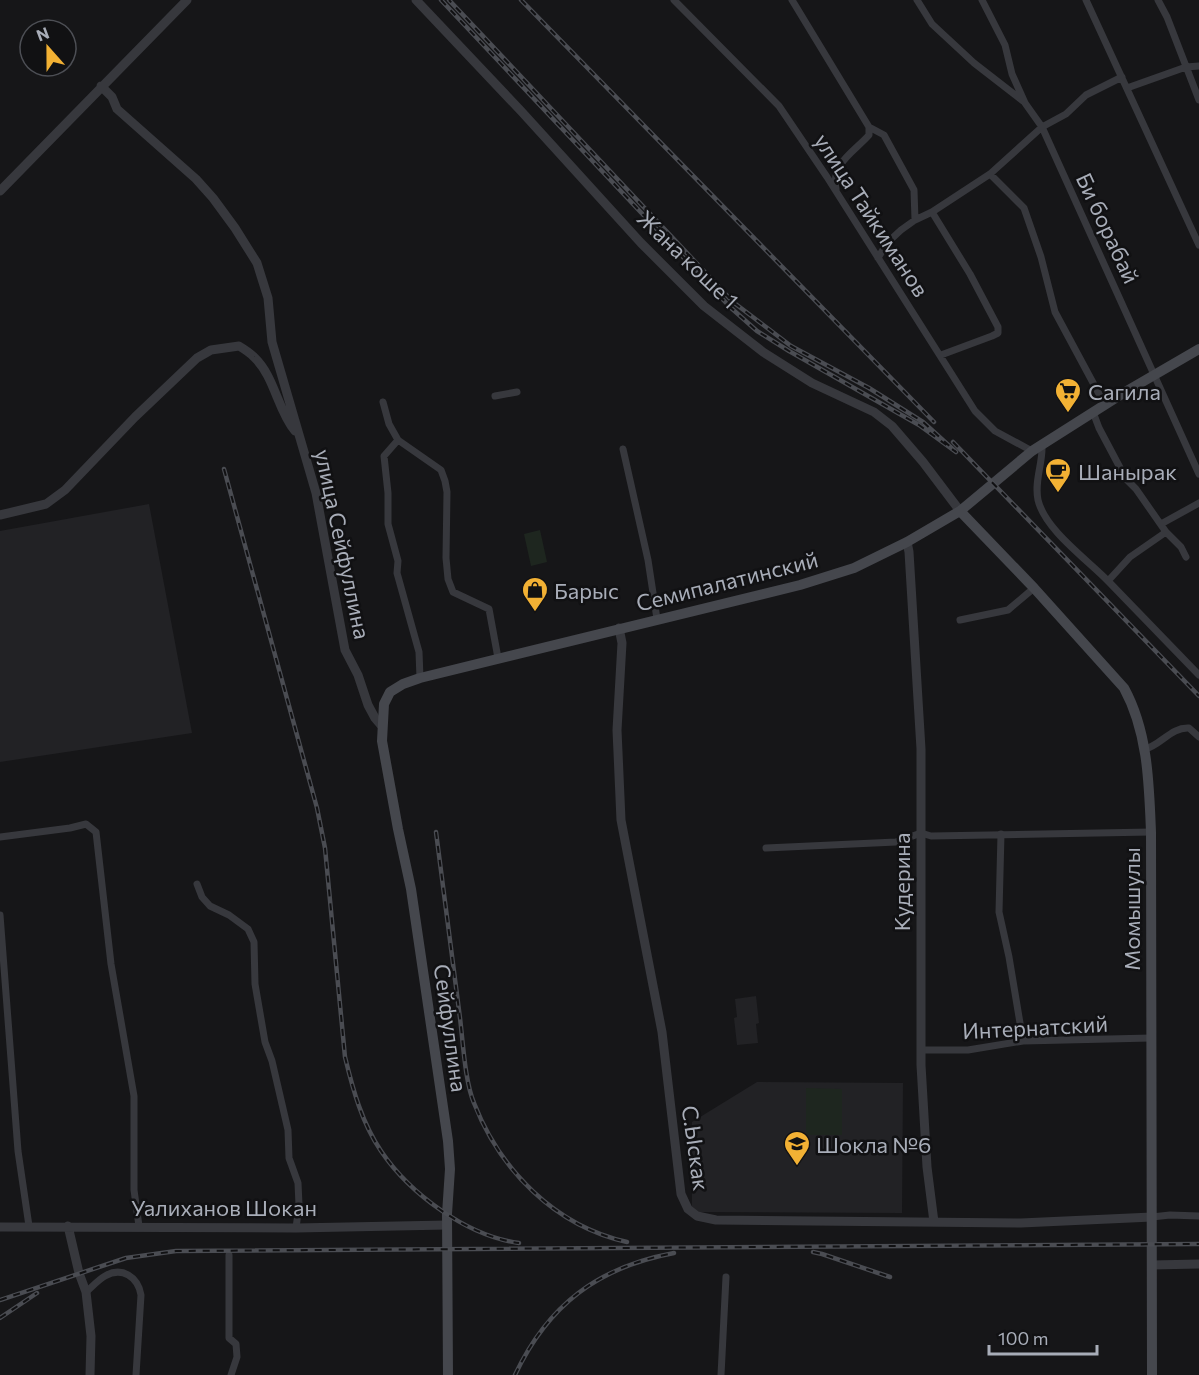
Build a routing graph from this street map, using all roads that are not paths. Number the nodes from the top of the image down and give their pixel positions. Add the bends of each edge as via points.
1 (187, 0) edge
2 (416, 0) edge
3 (674, 0) edge
4 (792, 0) edge
5 (916, 0) edge
6 (982, 0) edge
7 (1086, 0) edge
8 (1158, 0) edge
9 (1199, 66) edge
10 (1185, 67) junction
11 (1122, 77) junction
12 (101, 86) junction
13 (1127, 88) junction
14 (1199, 100) edge
15 (1025, 103) junction
16 (869, 127) junction
17 (1042, 127) junction
18 (990, 174) junction
19 (0, 191) edge
20 (837, 195) junction
21 (932, 212) junction
22 (915, 220) junction
23 (1199, 245) edge
24 (878, 258) junction
25 (1199, 349) edge
26 (941, 356) junction
27 (1155, 374) junction
28 (517, 392) dead end
29 (495, 396) dead end
30 (383, 402) dead end
31 (1105, 405) junction
32 (1093, 412) junction
33 (298, 435) junction
34 (398, 440) junction
35 (1037, 448) junction
36 (623, 449) dead end
37 (1199, 474) edge
38 (1199, 503) edge
39 (960, 511) junction
40 (0, 515) edge
41 (1161, 524) junction
42 (1166, 532) junction
43 (907, 542) junction
44 (1186, 557) dead end
45 (1108, 581) junction
46 (1034, 588) junction
47 (657, 619) junction
48 (960, 620) dead end
49 (619, 628) junction
50 (498, 658) junction
51 (1199, 675) edge
52 (420, 678) junction
53 (390, 692) joint
54 (381, 725) junction
55 (1199, 737) edge
56 (1145, 749) junction
57 (921, 832) junction
58 (1151, 832) junction
59 (1001, 834) junction
60 (0, 837) edge
61 (766, 848) dead end
62 (197, 884) dead end
63 (0, 915) edge
64 (1151, 1038) junction
65 (1023, 1041) junction
66 (921, 1050) junction
67 (1199, 1216) edge
68 (1152, 1217) junction
69 (934, 1222) junction
70 (447, 1225) junction
71 (29, 1226) junction
72 (68, 1226) junction
73 (139, 1226) junction
74 (0, 1227) edge
75 (296, 1228) junction
76 (229, 1255) dead end
77 (1199, 1264) edge
78 (1152, 1265) junction
79 (726, 1277) dead end
80 (87, 1292) junction
81 (90, 1375) edge
82 (136, 1375) edge
83 (231, 1375) edge
84 (448, 1375) edge
85 (721, 1375) edge
86 (1152, 1375) edge

1 - 12 street
2 - 39 street, Жана коше 1 via 704,306 763,352 812,383 874,412 892,426
3 - 20 street, улица Тайкиманов via 779,106
4 - 16 street, улица Тайкиманов
5 - 15 street via 932,24
6 - 15 street, Би борабай via 1005,45
7 - 11 street
8 - 10 street
9 - 10 street
10 - 13 street
10 - 14 street
11 - 13 street
11 - 17 street via 1086,95 1066,114
12 - 19 street
12 - 33 street, улица Сейфуллина via 117,109 202,185 257,263 268,298 272,342
13 - 23 street
15 - 17 street, Би борабай
16 - 20 street via 869,135 839,164 834,179
16 - 22 street, улица Тайкиманов via 884,135 914,189
17 - 18 street
17 - 27 street, Би борабай
18 - 21 street
18 - 31 street via 1024,208 1055,312
20 - 24 street, улица Тайкиманов
21 - 22 street
21 - 26 street via 998,327 998,333
22 - 24 street via 886,243
24 - 26 street, улица Тайкиманов
25 - 27 main road, Семипалатинский
26 - 35 street, улица Тайкиманов via 975,411 995,431
27 - 31 main road, Семипалатинский
27 - 37 street, Би борабай
28 - 29 street
30 - 34 street
31 - 32 main road, Семипалатинский
32 - 35 main road, Семипалатинский
32 - 41 street via 1126,479
33 - 40 street, улица Сейфуллина via 286,420 265,370 255,357 239,346 211,350 197,358 135,417 65,490 46,504
33 - 54 street, улица Сейфуллина via 316,493 345,650 368,705
34 - 50 street via 441,470 447,492 448,579 453,592 489,609
34 - 52 street via 384,456 388,524 418,652
35 - 39 main road, Семипалатинский
35 - 45 street via 1042,454 1038,500 1046,518
36 - 47 street
38 - 41 street
39 - 43 main road, Семипалатинский
39 - 46 main road, Момышулы
41 - 42 street
42 - 44 street
42 - 45 street via 1130,557
43 - 47 main road, Семипалатинский via 854,567 800,585
43 - 57 street, Кудерина via 921,749
45 - 51 street
46 - 48 street via 1008,610
46 - 56 main road, Момышулы via 1124,688
47 - 49 main road, Семипалатинский
49 - 50 main road, Семипалатинский
49 - 69 street, С.Ыскак via 622,643 617,730 621,820 662,1032 683,1202 697,1216 707,1219
50 - 52 main road, Семипалатинский
52 - 53 main road, Семипалатинский
53 - 54 main road, Сейфуллина
54 - 70 main road, Сейфуллина via 411,889 443,1106 450,1169
55 - 56 street via 1186,727
56 - 58 main road, Момышулы
57 - 59 street via 931,836
57 - 61 street via 896,842
57 - 66 street, Кудерина
58 - 59 street
58 - 64 main road, Момышулы
59 - 65 street via 999,912
60 - 73 street via 86,824 96,832 111,964 134,1096 134,1190
62 - 75 street via 210,906 248,929 254,942 255,984 265,1042 288,1130 289,1158 298,1183
63 - 71 street via 18,1151
64 - 65 street, Интернатский
64 - 68 main road, Момышулы
65 - 66 street, Интернатский via 968,1050
66 - 69 street, Кудерина
67 - 68 street
68 - 69 street, С.Ыскак
68 - 78 main road, Момышулы
70 - 75 street, Уалиханов Шокан
70 - 84 main road, Сейфуллина
71 - 72 street, Уалиханов Шокан
71 - 74 street, Уалиханов Шокан
72 - 73 street, Уалиханов Шокан
72 - 80 street
73 - 75 street, Уалиханов Шокан
76 - 83 street via 229,1338 236,1344 237,1357
77 - 78 street
78 - 86 main road, Момышулы
79 - 85 street
80 - 81 street
80 - 82 street via 107,1274 120,1272 136,1280 141,1295

